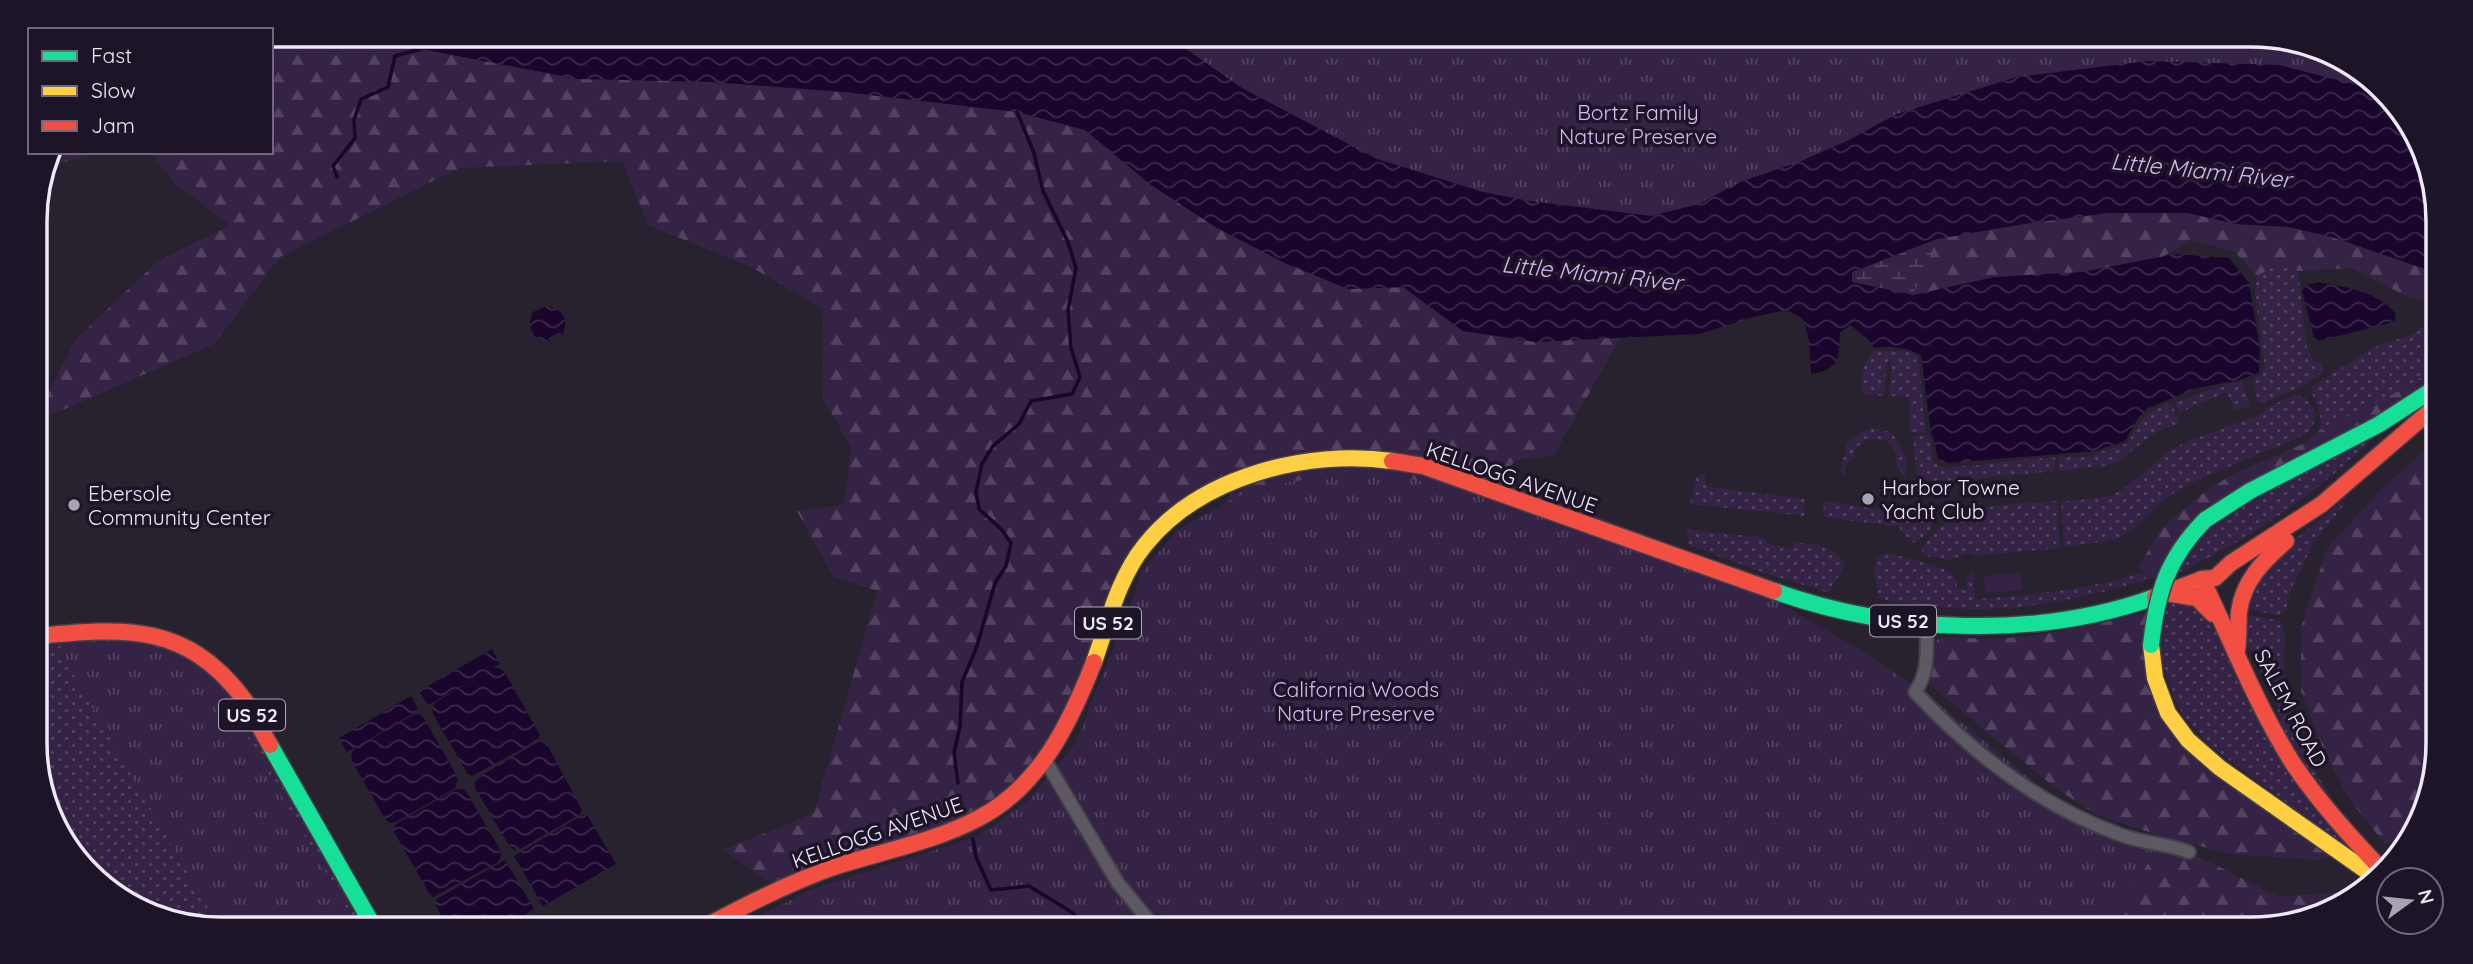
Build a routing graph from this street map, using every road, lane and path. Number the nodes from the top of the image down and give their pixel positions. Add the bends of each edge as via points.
1 (2426, 394) edge
2 (2426, 415) edge
3 (2322, 505) junction
4 (2202, 579) junction
5 (2166, 593) junction
6 (1927, 623) junction
7 (2225, 627) junction
8 (47, 635) edge
9 (2237, 651) junction
10 (1045, 760) junction
11 (2189, 852) dead end
12 (2377, 864) edge
13 (2368, 872) edge
14 (368, 917) edge
15 (725, 917) edge
16 (1146, 917) edge

1 - 13 main road, bridge via 2206,520 2168,566 2151,645 2155,678 2168,713 2188,740 2220,768
2 - 3 main road, KELLOGG AVENUE / US 52
3 - 4 main road, KELLOGG AVENUE / US 52 via 2221,574
3 - 9 main road via 2250,576 2241,598
4 - 5 main road, KELLOGG AVENUE / US 52
4 - 7 main road, SALEM ROAD
5 - 6 main road, KELLOGG AVENUE / US 52 via 2111,610 2053,620 2000,625
5 - 7 main road, SALEM ROAD via 2200,599
6 - 10 main road, KELLOGG AVENUE / US 52 via 1860,615 1780,593 1423,466 1362,457 1308,460 1261,472 1218,491 1171,518 1145,544 1127,572 1067,723
6 - 11 street via 1926,669 1915,692 1966,743 2060,808 2123,836
7 - 9 main road, SALEM ROAD
8 - 14 main road, US 52 via 144,632 191,649 219,670 244,700
9 - 12 main road, SALEM ROAD via 2293,762 2328,812
10 - 15 main road, KELLOGG AVENUE / US 52 via 1001,804 967,825 831,868
10 - 16 street via 1118,883

